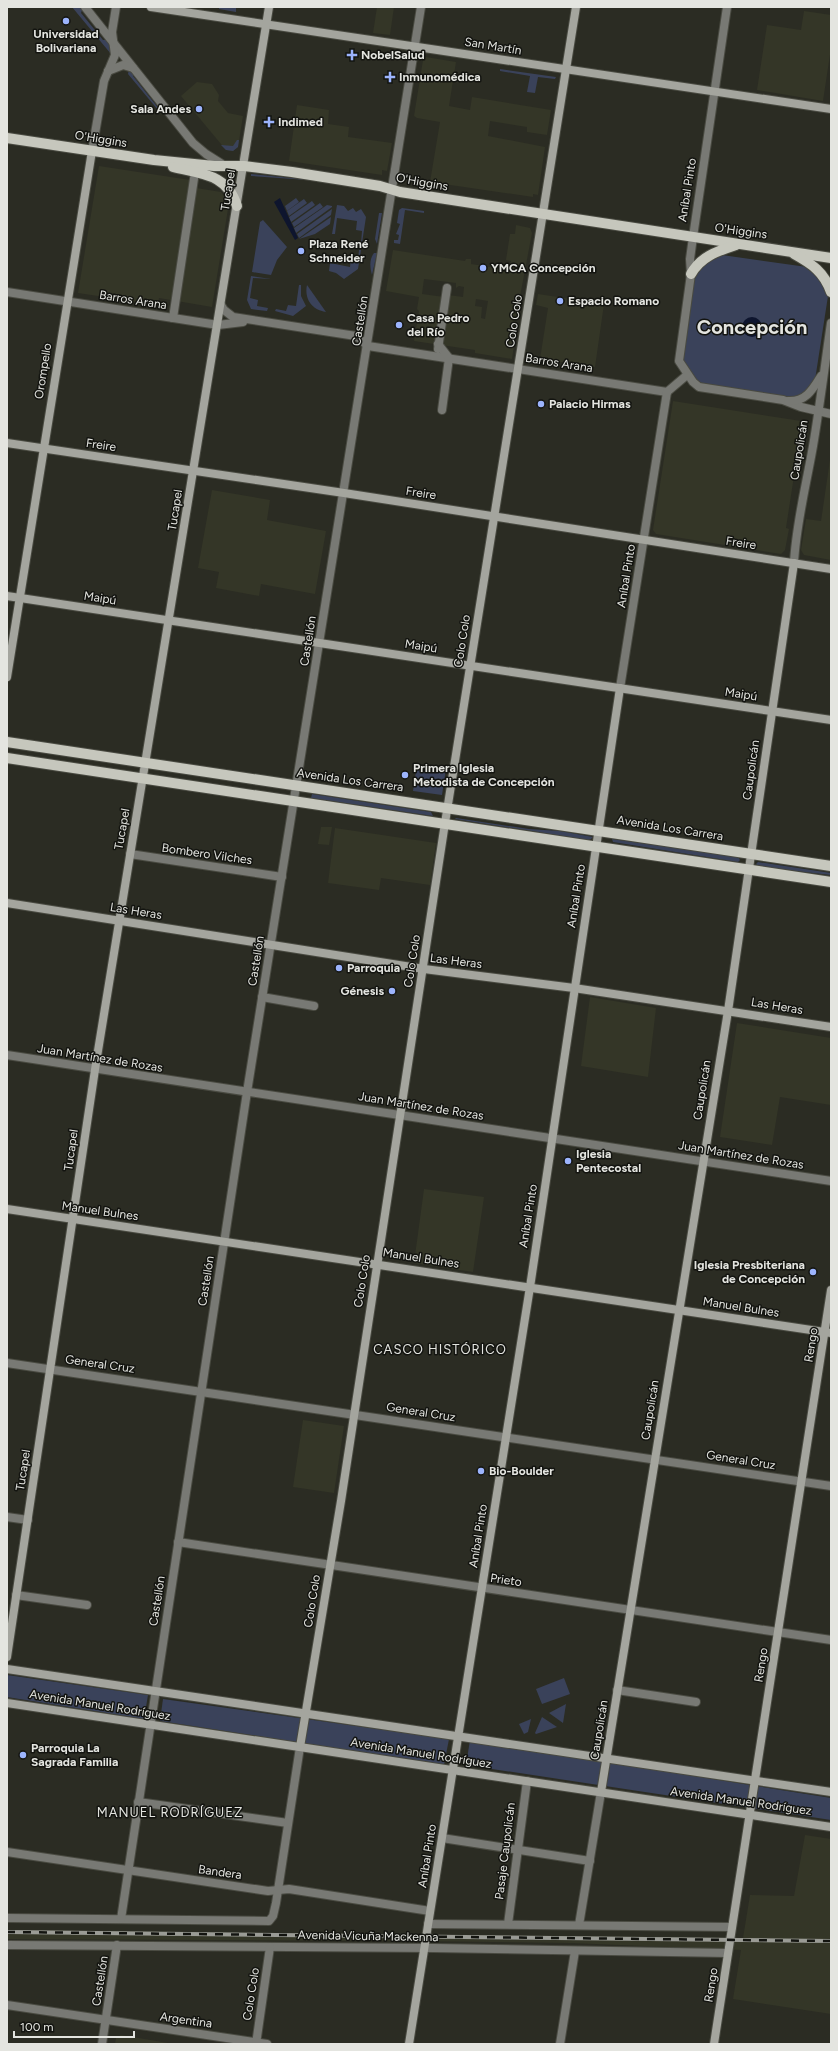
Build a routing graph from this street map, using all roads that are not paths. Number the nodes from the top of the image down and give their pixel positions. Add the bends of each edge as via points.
1 (85, 7) edge
2 (116, 7) edge
3 (151, 7) edge
4 (269, 7) edge
5 (421, 7) edge
6 (576, 7) edge
7 (727, 7) edge
8 (266, 24) junction
9 (114, 44) junction
10 (415, 47) junction
11 (133, 68) junction
12 (566, 70) junction
13 (108, 71) junction
14 (714, 92) junction
15 (831, 109) edge
16 (7, 138) edge
17 (92, 151) junction
18 (154, 160) junction
19 (226, 166) junction
20 (244, 166) junction
21 (195, 172) junction
22 (392, 191) junction
23 (237, 206) junction
24 (544, 214) junction
25 (693, 237) junction
26 (739, 244) junction
27 (787, 250) junction
28 (831, 258) edge
29 (691, 274) junction
30 (447, 288) dead end
31 (7, 292) edge
32 (831, 292) edge
33 (67, 302) junction
34 (221, 305) junction
35 (172, 318) junction
36 (256, 321) junction
37 (831, 323) edge
38 (218, 325) junction
39 (371, 326) junction
40 (356, 336) junction
41 (438, 344) junction
42 (368, 346) junction
43 (437, 356) junction
44 (449, 358) junction
45 (518, 369) junction
46 (823, 372) junction
47 (687, 375) junction
48 (667, 392) junction
49 (783, 400) junction
50 (442, 410) dead end
51 (818, 410) junction
52 (831, 414) edge
53 (7, 443) edge
54 (43, 448) junction
55 (194, 470) junction
56 (344, 493) junction
57 (495, 516) junction
58 (644, 540) junction
59 (794, 563) junction
60 (831, 569) edge
61 (7, 596) edge
62 (19, 598) junction
63 (169, 620) junction
64 (320, 643) junction
65 (471, 666) junction
66 (7, 677) edge
67 (620, 688) junction
68 (771, 711) junction
69 (831, 720) edge
70 (7, 742) edge
71 (7, 758) edge
72 (145, 763) junction
73 (142, 778) junction
74 (296, 785) junction
75 (294, 801) junction
76 (448, 808) junction
77 (445, 823) junction
78 (598, 830) junction
79 (595, 846) junction
80 (130, 854) junction
81 (751, 854) junction
82 (831, 866) edge
83 (748, 870) junction
84 (282, 877) junction
85 (831, 882) edge
86 (7, 903) edge
87 (119, 920) junction
88 (271, 945) junction
89 (424, 969) junction
90 (574, 988) junction
91 (262, 997) junction
92 (314, 1006) dead end
93 (728, 1010) junction
94 (831, 1027) edge
95 (7, 1055) edge
96 (95, 1069) junction
97 (247, 1092) junction
98 (400, 1116) junction
99 (552, 1138) junction
100 (703, 1161) junction
101 (831, 1181) edge
102 (7, 1209) edge
103 (73, 1219) junction
104 (224, 1241) junction
105 (377, 1264) junction
106 (530, 1287) junction
107 (831, 1290) edge
108 (678, 1309) junction
109 (828, 1332) edge
110 (7, 1363) edge
111 (50, 1369) junction
112 (201, 1391) junction
113 (355, 1414) junction
114 (506, 1437) junction
115 (654, 1459) junction
116 (802, 1482) junction
117 (831, 1486) edge
118 (7, 1516) edge
119 (28, 1520) junction
120 (178, 1542) junction
121 (330, 1565) junction
122 (482, 1589) junction
123 (16, 1595) junction
124 (87, 1605) dead end
125 (630, 1611) junction
126 (778, 1633) junction
127 (831, 1640) edge
128 (7, 1657) edge
129 (7, 1669) edge
130 (617, 1690) junction
131 (155, 1691) junction
132 (696, 1702) dead end
133 (7, 1703) edge
134 (305, 1714) junction
135 (150, 1725) junction
136 (459, 1737) junction
137 (300, 1746) junction
138 (606, 1759) junction
139 (454, 1770) junction
140 (527, 1781) junction
141 (756, 1781) junction
142 (601, 1792) junction
143 (831, 1792) edge
144 (138, 1802) junction
145 (750, 1815) junction
146 (288, 1823) junction
147 (831, 1827) edge
148 (442, 1838) junction
149 (517, 1850) junction
150 (7, 1852) edge
151 (590, 1861) junction
152 (128, 1870) junction
153 (278, 1890) junction
154 (430, 1911) junction
155 (7, 1918) edge
156 (120, 1919) junction
157 (428, 1924) junction
158 (508, 1924) junction
159 (579, 1925) junction
160 (732, 1927) junction
161 (7, 1945) edge
162 (117, 1945) junction
163 (270, 1947) junction
164 (424, 1948) junction
165 (575, 1951) junction
166 (728, 1953) junction
167 (7, 2005) edge
168 (106, 2020) junction
169 (256, 2043) edge
170 (102, 2044) edge
171 (267, 2044) edge
172 (408, 2044) edge
173 (560, 2044) edge
174 (714, 2044) edge

1 - 9 street
2 - 9 street, Orompello via 112,32
3 - 8 main road, San Martín
4 - 8 main road, Tucapel
5 - 10 street, Castellón
6 - 12 main road, Colo Colo
7 - 14 street, Aníbal Pinto
8 - 10 main road, San Martín
8 - 20 main road, Tucapel
9 - 11 street
9 - 13 street, Orompello via 116,55
10 - 12 main road, San Martín
10 - 22 street, Castellón
11 - 13 street via 123,65
11 - 19 street via 197,146
12 - 14 main road, San Martín
12 - 24 main road, Colo Colo
13 - 17 street, Orompello
14 - 15 main road, San Martín
14 - 25 street, Aníbal Pinto
16 - 17 main road, O'Higgins
17 - 18 main road, O'Higgins
17 - 33 main road, Orompello
18 - 19 main road, O'Higgins
18 - 21 main road
19 - 20 main road, O'Higgins
20 - 22 main road, O'Higgins via 380,186
20 - 23 main road, Tucapel
21 - 23 main road via 206,173 218,181 231,194
21 - 35 street
22 - 24 main road, O'Higgins
22 - 39 street, Castellón
23 - 34 main road, Tucapel
24 - 25 main road, O'Higgins
24 - 45 main road, Colo Colo
25 - 26 main road, O'Higgins
25 - 29 street, Aníbal Pinto
26 - 27 main road, O'Higgins
26 - 29 main road via 706,256
27 - 28 main road, O'Higgins
27 - 32 main road via 820,271
29 - 47 street, Aníbal Pinto via 678,357
30 - 41 street
31 - 33 street, Barros Arana
33 - 35 street, Barros Arana
33 - 54 main road, Orompello
34 - 36 street, Barros Arana via 233,317
34 - 38 main road, Tucapel
35 - 38 street, Barros Arana
36 - 38 street, Barros Arana
36 - 40 street, Barros Arana
37 - 46 street, Caupolicán
38 - 55 main road, Tucapel
39 - 40 street via 367,332
39 - 42 street, Castellón
40 - 42 street
41 - 43 street
41 - 44 street
42 - 43 street, Barros Arana
42 - 56 street, Castellón
43 - 44 street, Barros Arana
44 - 45 street, Barros Arana
44 - 50 street
45 - 48 street, Barros Arana
45 - 57 main road, Colo Colo
46 - 49 street via 806,396 796,401
46 - 51 street, Caupolicán
47 - 48 street
47 - 49 street via 701,388
48 - 58 street, Aníbal Pinto
49 - 51 street
51 - 52 street
51 - 59 street, Caupolicán via 796,534
53 - 54 main road, Freire
54 - 55 main road, Freire
54 - 62 main road, Orompello
55 - 56 main road, Freire
55 - 63 main road, Tucapel
56 - 57 main road, Freire
56 - 64 street, Castellón
57 - 58 main road, Freire
57 - 65 main road, Colo Colo
58 - 59 main road, Freire
58 - 67 street, Aníbal Pinto
59 - 60 main road, Freire
59 - 68 main road, Caupolicán
61 - 62 main road, Maipú
62 - 63 main road, Maipú
62 - 66 main road, Orompello
63 - 64 main road, Maipú
63 - 72 main road, Tucapel
64 - 65 main road, Maipú
64 - 74 street, Castellón
65 - 67 main road, Maipú
65 - 76 main road, Colo Colo
67 - 68 main road, Maipú
67 - 78 main road, Aníbal Pinto
68 - 69 main road, Maipú
68 - 81 main road, Caupolicán
70 - 72 main road, Avenida Los Carrera
71 - 73 main road
72 - 73 main road, Tucapel
72 - 74 main road, Avenida Los Carrera
73 - 75 main road
73 - 80 main road, Tucapel
74 - 75 street, Castellón
74 - 76 main road, Avenida Los Carrera
75 - 77 main road
75 - 84 street, Castellón
76 - 77 main road, Colo Colo
76 - 78 main road, Avenida Los Carrera
77 - 79 main road
77 - 89 main road, Colo Colo
78 - 79 main road, Aníbal Pinto
78 - 81 main road, Avenida Los Carrera
79 - 83 main road
79 - 90 main road, Aníbal Pinto
80 - 84 street, Bombero Vilches
80 - 87 main road, Tucapel
81 - 82 main road, Avenida Los Carrera
81 - 83 main road, Caupolicán
83 - 85 main road
83 - 93 main road, Caupolicán
84 - 88 street, Castellón
86 - 87 main road, Las Heras
87 - 88 main road, Las Heras
87 - 96 main road, Tucapel
88 - 89 main road, Las Heras
88 - 91 street, Castellón
89 - 90 main road, Las Heras
89 - 98 main road, Colo Colo
90 - 93 main road, Las Heras
90 - 99 main road, Aníbal Pinto
91 - 92 street
91 - 97 street, Castellón
93 - 94 main road, Las Heras
93 - 100 main road, Caupolicán
95 - 96 street, Juan Martínez de Rozas
96 - 97 street, Juan Martínez de Rozas
96 - 103 main road, Tucapel
97 - 98 street, Juan Martínez de Rozas
97 - 104 street, Castellón
98 - 99 street, Juan Martínez de Rozas
98 - 105 main road, Colo Colo
99 - 100 street, Juan Martínez de Rozas
99 - 106 main road, Aníbal Pinto
100 - 101 street, Juan Martínez de Rozas
100 - 108 main road, Caupolicán
102 - 103 main road, Manuel Bulnes
103 - 104 main road, Manuel Bulnes
103 - 111 main road, Tucapel
104 - 105 main road, Manuel Bulnes
104 - 112 street, Castellón
105 - 106 main road, Manuel Bulnes
105 - 113 main road, Colo Colo
106 - 108 main road, Manuel Bulnes
106 - 114 main road, Aníbal Pinto
107 - 109 main road, Rengo
108 - 109 main road, Manuel Bulnes
108 - 115 main road, Caupolicán
109 - 116 main road, Rengo
110 - 111 street, General Cruz
111 - 112 street, General Cruz
111 - 119 main road, Tucapel
112 - 113 street, General Cruz
112 - 120 street, Castellón
113 - 114 street, General Cruz
113 - 121 main road, Colo Colo
114 - 115 street, General Cruz
114 - 122 main road, Aníbal Pinto
115 - 116 street, General Cruz
115 - 125 main road, Caupolicán
116 - 117 street, General Cruz
116 - 126 main road, Rengo
118 - 119 street
119 - 123 main road, Tucapel
120 - 121 street, Prieto
120 - 131 street, Castellón
121 - 122 street, Prieto
121 - 134 main road, Colo Colo
122 - 125 street, Prieto
122 - 136 main road, Aníbal Pinto
123 - 124 street
123 - 128 main road, Tucapel
125 - 126 street, Prieto
125 - 130 main road, Caupolicán
126 - 127 street, Prieto
126 - 141 main road, Rengo
129 - 131 main road, Avenida Manuel Rodríguez
130 - 132 street
130 - 138 main road, Caupolicán
131 - 134 main road, Avenida Manuel Rodríguez
131 - 135 street, Castellón
133 - 135 main road, Avenida Manuel Rodríguez
134 - 136 main road, Avenida Manuel Rodríguez
134 - 137 main road, Colo Colo
135 - 137 main road, Avenida Manuel Rodríguez
135 - 144 street, Castellón
136 - 138 main road, Avenida Manuel Rodríguez
136 - 139 main road, Aníbal Pinto
137 - 139 main road, Avenida Manuel Rodríguez
137 - 146 street, Colo Colo
138 - 141 main road, Avenida Manuel Rodríguez
138 - 142 main road, Caupolicán
139 - 140 main road, Avenida Manuel Rodríguez
139 - 148 main road, Aníbal Pinto
140 - 142 main road, Avenida Manuel Rodríguez
140 - 149 street, Pasaje Caupolicán
141 - 143 main road, Avenida Manuel Rodríguez
141 - 145 main road, Rengo
142 - 145 main road, Avenida Manuel Rodríguez
142 - 151 street, Caupolicán
144 - 146 street
144 - 152 street, Castellón
145 - 147 main road, Avenida Manuel Rodríguez
145 - 160 main road, Rengo
146 - 153 street, Colo Colo
148 - 149 street
148 - 154 main road, Aníbal Pinto
149 - 151 street
149 - 158 street, Pasaje Caupolicán
150 - 152 street, Bandera
151 - 159 street, Caupolicán
152 - 153 street, Bandera via 268,1891
152 - 156 street, Castellón
153 - 154 street, Bandera via 289,1889
153 - 156 street, Colo Colo via 271,1919 266,1922
154 - 157 main road, Aníbal Pinto
155 - 156 street
157 - 158 street, Avenida Vicuña Mackenna
157 - 164 main road, Aníbal Pinto
158 - 159 street, Avenida Vicuña Mackenna
159 - 160 street, Avenida Vicuña Mackenna
160 - 166 main road, Rengo
161 - 162 street, Avenida Vicuña Mackenna
162 - 163 street, Avenida Vicuña Mackenna
162 - 168 street, Castellón
163 - 164 street, Avenida Vicuña Mackenna
163 - 169 street, Colo Colo
164 - 165 street, Avenida Vicuña Mackenna
164 - 172 main road, Aníbal Pinto
165 - 166 street, Avenida Vicuña Mackenna
165 - 173 street
166 - 174 main road, Rengo
167 - 168 street, Argentina
168 - 169 street, Argentina
168 - 170 street, Castellón
169 - 171 street, Argentina

